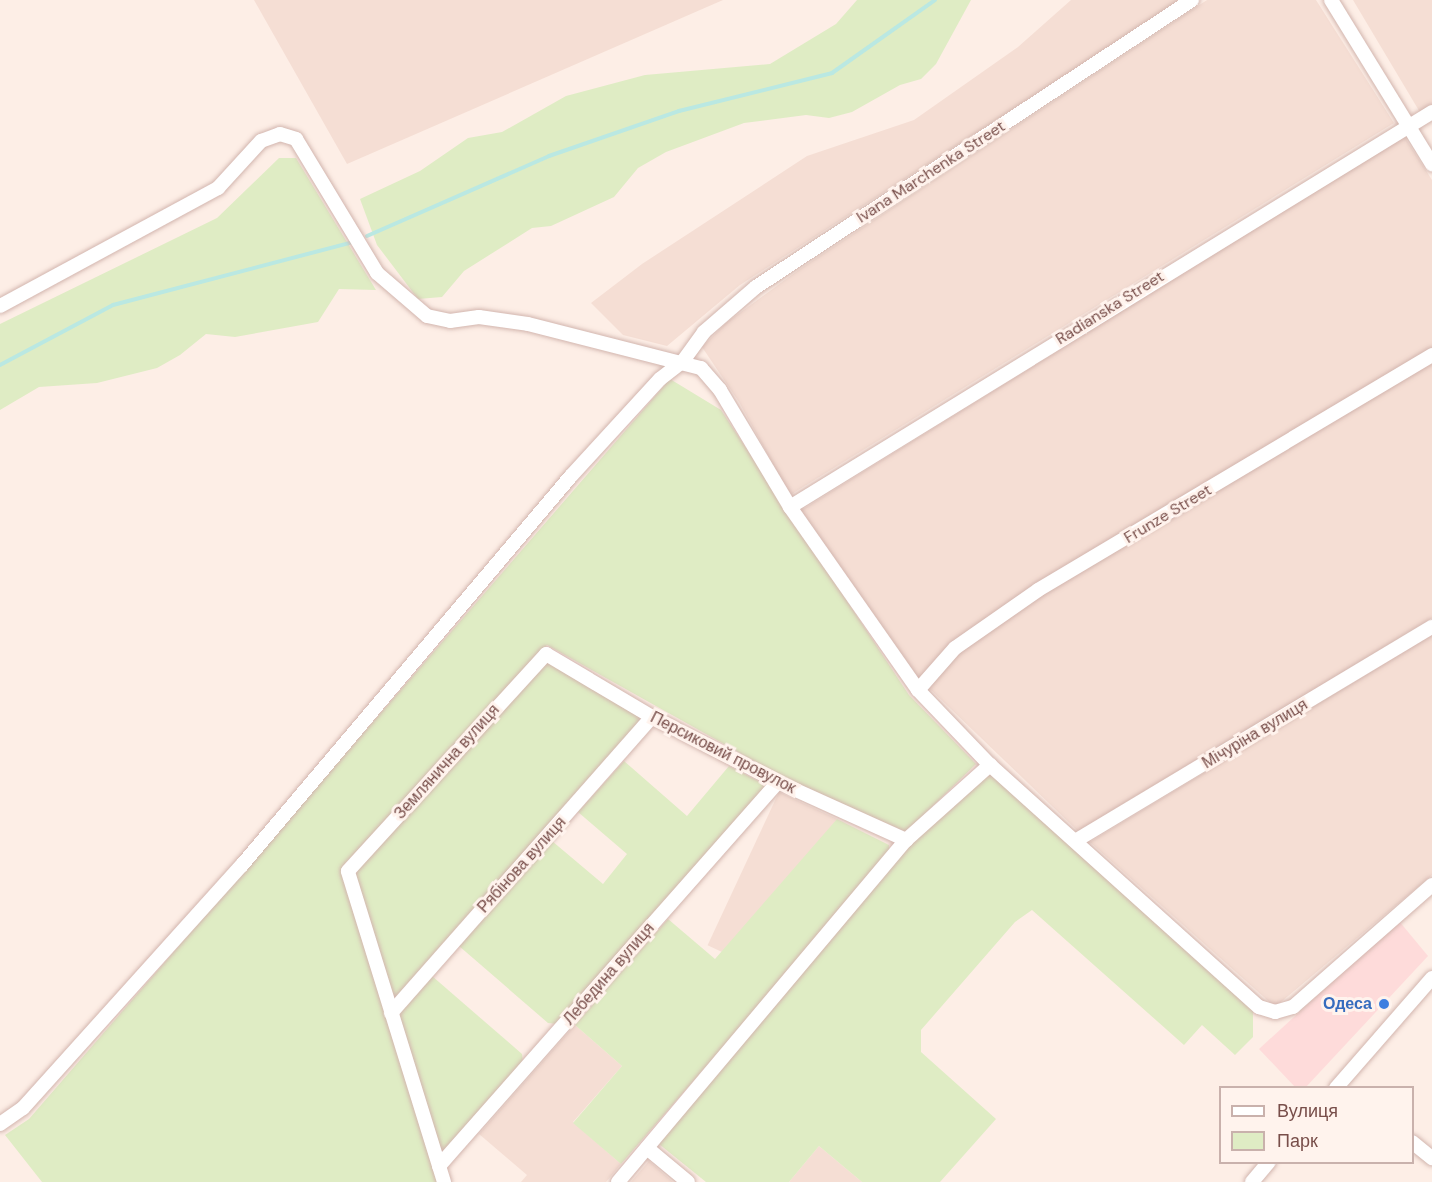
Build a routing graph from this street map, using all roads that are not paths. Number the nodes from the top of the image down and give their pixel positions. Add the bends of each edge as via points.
1 (1192, 0) edge
2 (1331, 0) edge
3 (1432, 112) edge
4 (1408, 125) junction
5 (1432, 164) edge
6 (0, 306) edge
7 (1432, 355) edge
8 (683, 361) junction
9 (790, 507) junction
10 (1432, 627) edge
11 (546, 654) joint
12 (918, 690) junction
13 (652, 717) junction
14 (990, 765) junction
15 (778, 782) junction
16 (906, 840) junction
17 (1077, 840) junction
18 (1432, 885) edge
19 (1432, 978) edge
20 (391, 1013) junction
21 (1341, 1086) edge
22 (0, 1124) edge
23 (1414, 1143) edge
24 (647, 1148) junction
25 (1432, 1158) edge
26 (1267, 1164) edge
27 (439, 1166) junction
28 (444, 1182) edge
29 (618, 1182) edge
30 (688, 1182) edge
31 (1252, 1182) edge

1 - 8 street, Ivana Marchenka Street via 756,287 704,332
2 - 4 street
3 - 4 street, Radianska Street
4 - 5 street
4 - 9 street, Radianska Street
6 - 8 street via 218,188 261,141 280,134 296,139 377,273 427,316 450,321 479,317 528,324 654,358
7 - 12 street, Frunze Street via 1038,590 956,648
8 - 9 street via 701,368 720,390
8 - 22 street, Ivana Marchenka Street via 660,379 571,476 242,865 23,1108
9 - 12 street
10 - 17 street, Мічуріна вулиця
11 - 13 street, Персиковий провулок
11 - 20 street, Землянична вулиця via 348,871
12 - 14 street
13 - 15 street, Персиковий провулок
13 - 20 street, Рябінова вулиця
14 - 16 street
14 - 17 street
15 - 16 street, Персиковий провулок
15 - 27 street, Лебедина вулиця
16 - 24 street
17 - 18 street via 1259,1007 1275,1012 1293,1008
19 - 21 street
20 - 27 street
23 - 25 street
24 - 29 street
24 - 30 street
26 - 31 street
27 - 28 street

